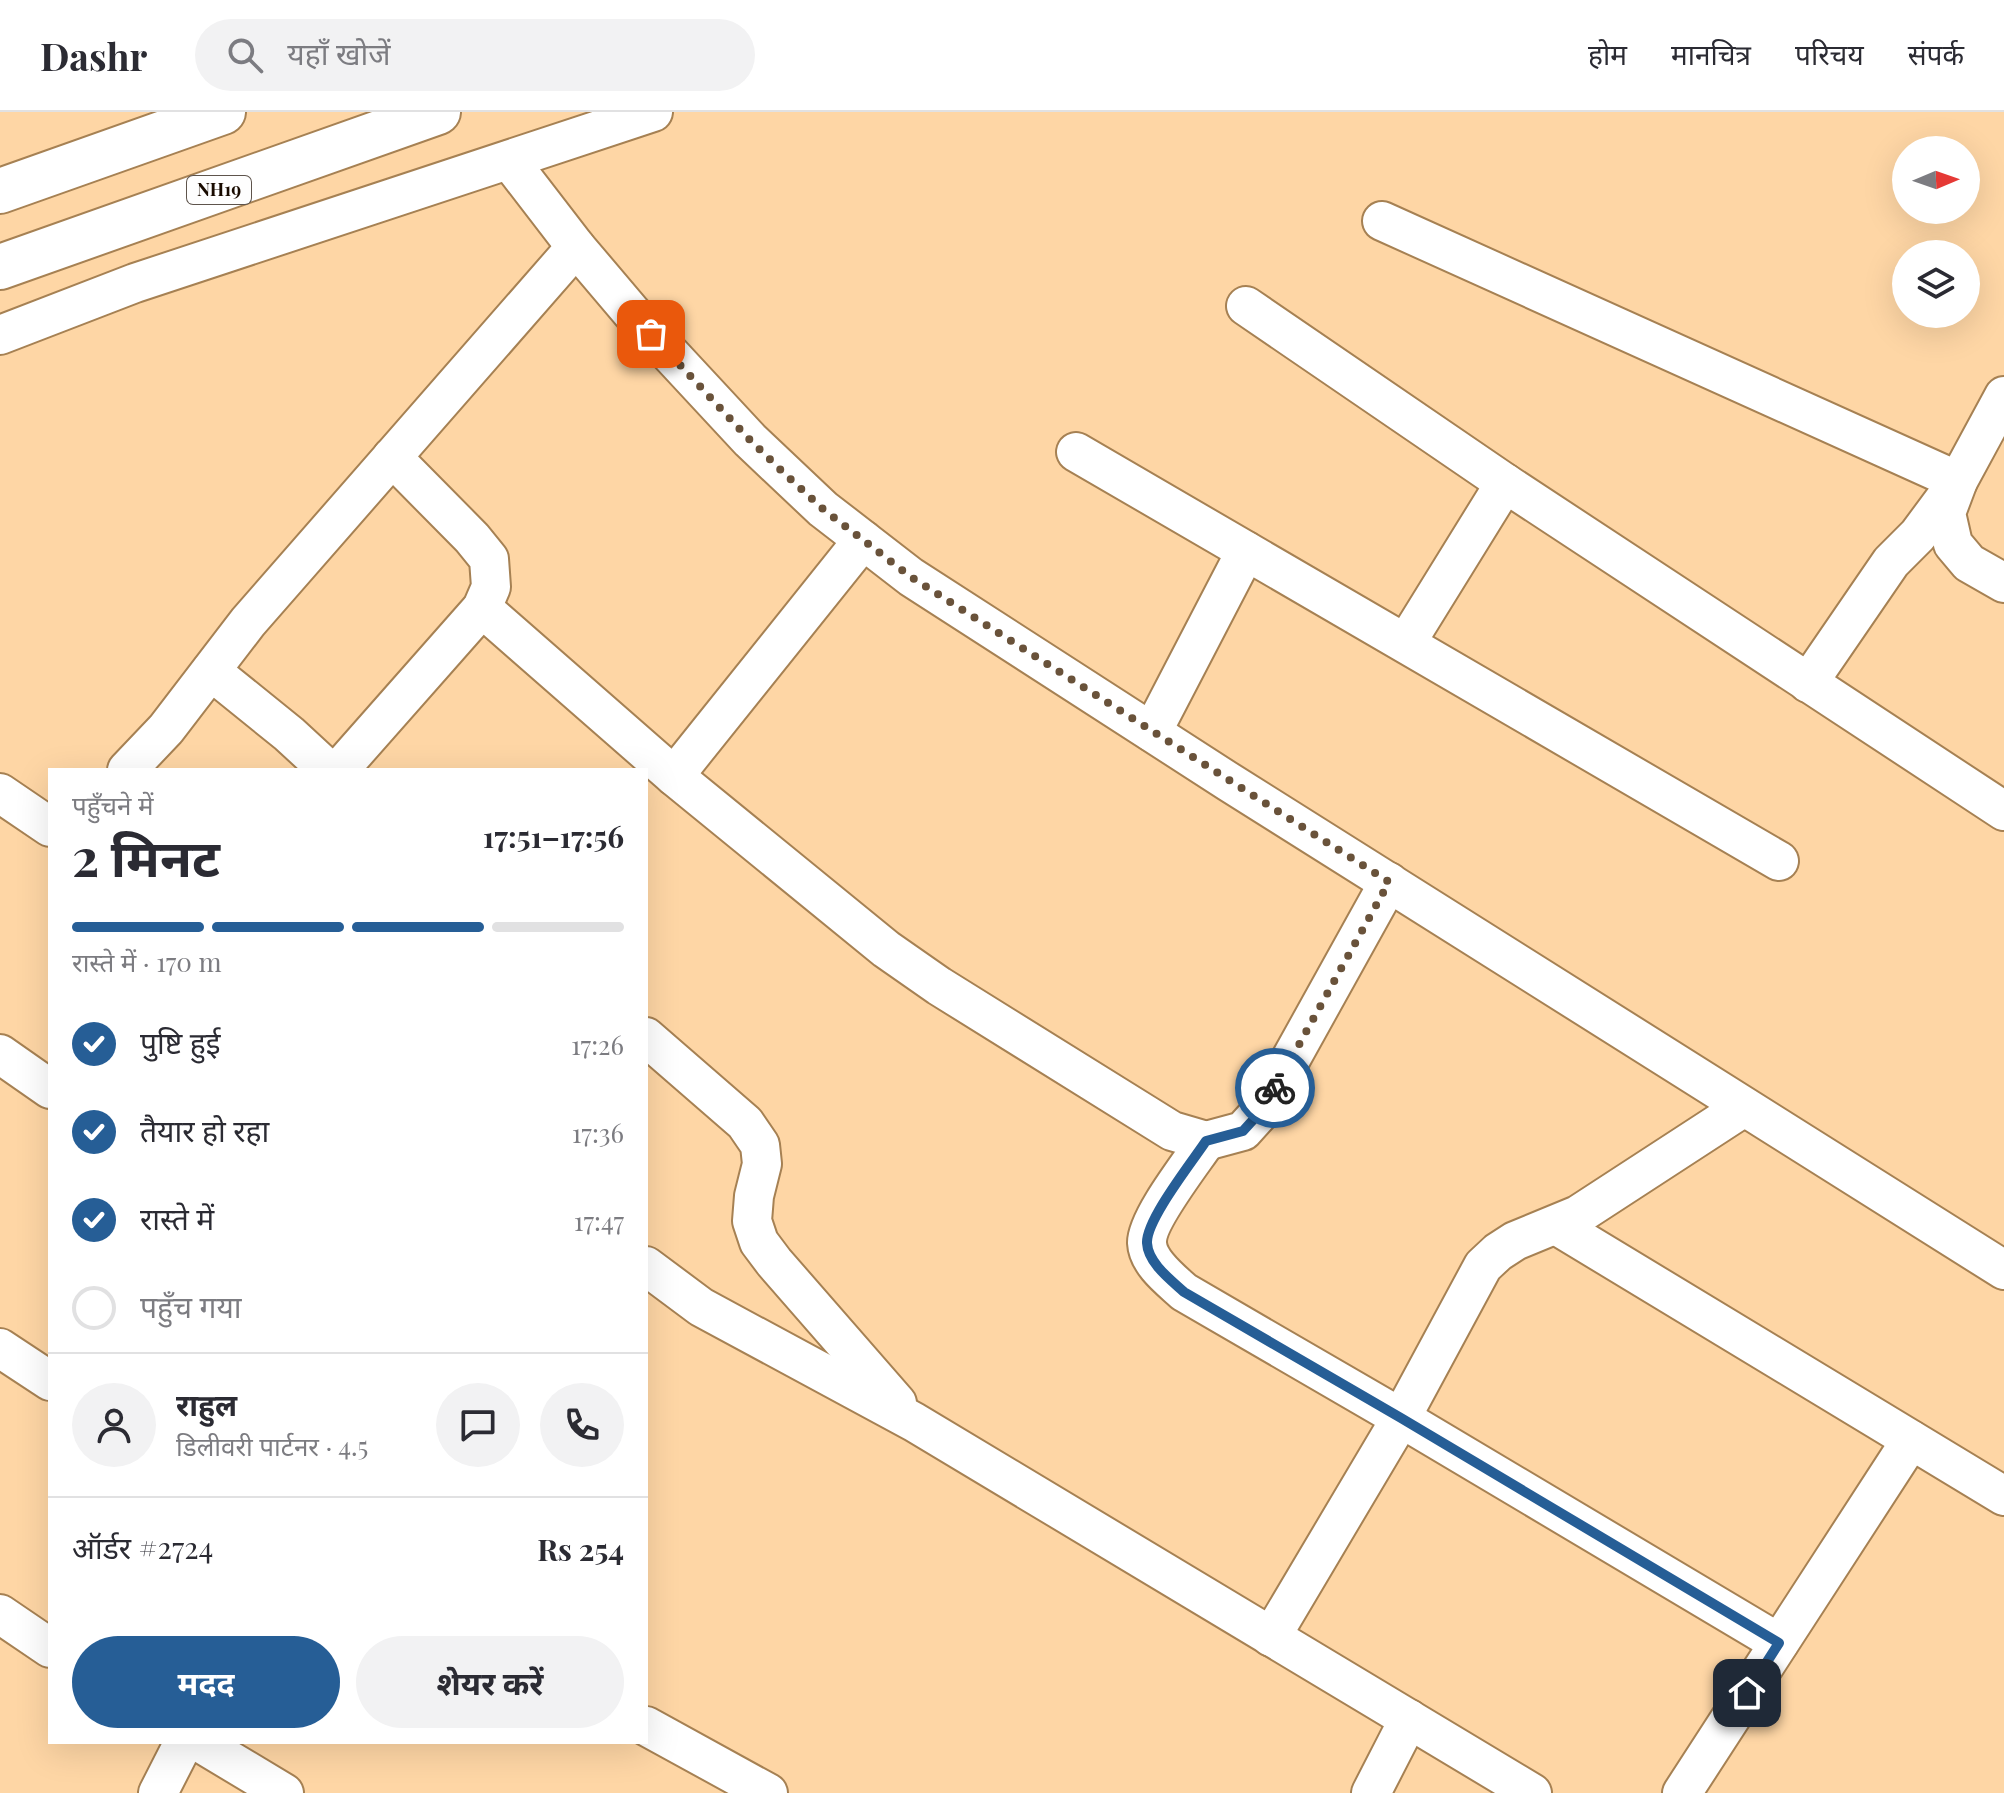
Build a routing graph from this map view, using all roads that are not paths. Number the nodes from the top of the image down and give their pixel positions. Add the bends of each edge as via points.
1 (223, 112) edge
2 (438, 112) edge
3 (653, 112) edge
4 (509, 160) junction
5 (0, 191) edge
6 (1382, 221) dead end
7 (576, 247) junction
8 (0, 267) edge
9 (1246, 306) dead end
10 (0, 335) edge
11 (2004, 396) edge
12 (1076, 452) dead end
13 (392, 457) junction
14 (1958, 481) junction
15 (1505, 483) junction
16 (863, 540) junction
17 (1246, 551) junction
18 (2004, 583) edge
19 (482, 608) junction
20 (1406, 643) junction
21 (211, 671) junction
22 (1808, 683) junction
23 (1152, 732) junction
24 (129, 768) edge
25 (326, 768) edge
26 (341, 768) edge
27 (674, 776) junction
28 (0, 793) edge
29 (2004, 811) edge
30 (48, 826) edge
31 (1779, 861) dead end
32 (1389, 882) junction
33 (648, 1039) edge
34 (0, 1054) edge
35 (48, 1088) edge
36 (1744, 1107) junction
37 (1206, 1141) junction
38 (1556, 1225) junction
39 (648, 1267) edge
40 (2004, 1270) edge
41 (0, 1348) edge
42 (48, 1380) edge
43 (1401, 1418) junction
44 (914, 1422) junction
45 (1911, 1440) junction
46 (2004, 1496) edge
47 (0, 1614) edge
48 (1271, 1637) junction
49 (1779, 1643) junction
50 (48, 1647) edge
51 (1409, 1719) junction
52 (648, 1727) edge
53 (183, 1744) edge
54 (202, 1744) edge
55 (158, 1793) edge
56 (284, 1793) edge
57 (768, 1793) edge
58 (1371, 1793) edge
59 (1532, 1793) edge
60 (1682, 1793) edge

1 - 5 highway
2 - 8 highway, NH19
3 - 4 street
4 - 7 street
4 - 10 street via 135,283
6 - 14 street
7 - 13 street
7 - 16 street via 750,440
9 - 15 street
11 - 14 street
12 - 17 street
13 - 19 street via 489,559 491,587
13 - 21 street
14 - 18 street via 1946,513 1953,544 1969,563
14 - 22 street via 1891,562
15 - 20 street
15 - 22 street
16 - 23 street via 911,577
16 - 27 street
17 - 20 street
17 - 23 street
19 - 26 street
19 - 27 street
20 - 31 street
21 - 24 street
21 - 25 street
22 - 29 street
23 - 32 street
27 - 37 street via 939,986 1172,1131
28 - 30 street
32 - 36 street
32 - 37 street via 1263,1109 1243,1131
33 - 44 street via 745,1123 760,1145 752,1221 759,1242
34 - 35 street
36 - 38 street
36 - 40 street
37 - 43 street via 1152,1222 1147,1244 1157,1268 1184,1292
38 - 43 street via 1515,1241 1483,1266
38 - 45 street
39 - 44 street via 701,1307
41 - 42 street
43 - 48 street
43 - 49 street
44 - 48 street
45 - 46 street
45 - 49 street
47 - 50 street
48 - 51 street
49 - 60 street
51 - 58 street
51 - 59 street
52 - 57 street
53 - 55 street
54 - 56 street

